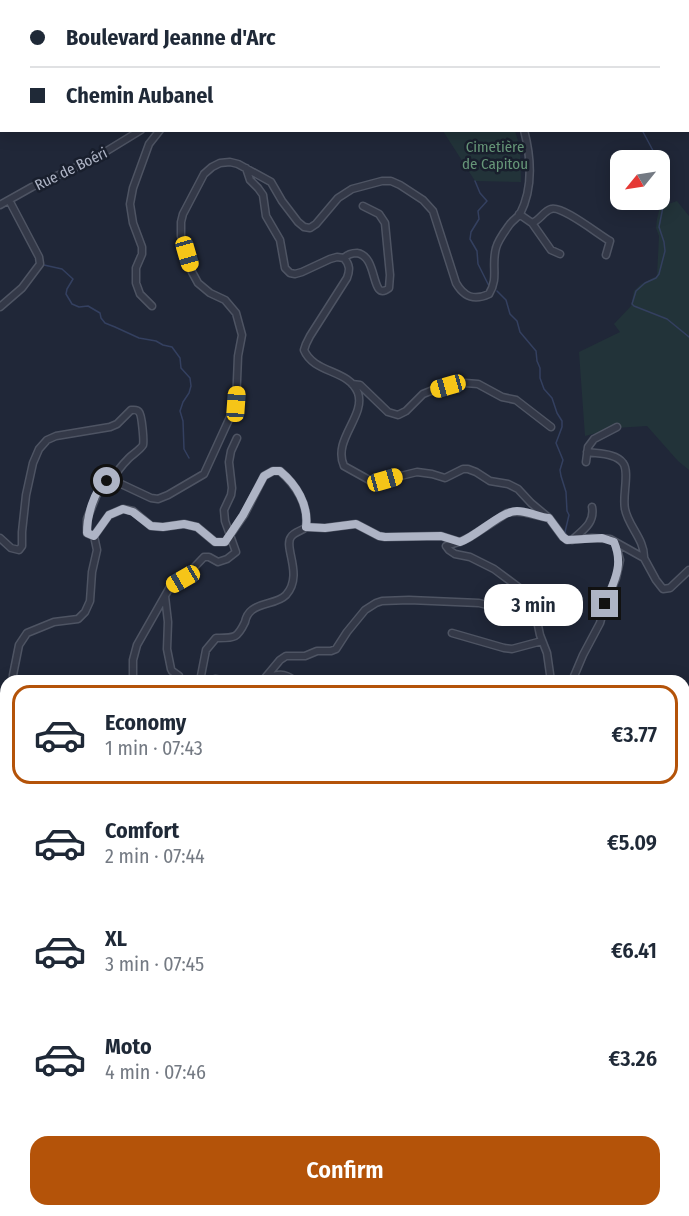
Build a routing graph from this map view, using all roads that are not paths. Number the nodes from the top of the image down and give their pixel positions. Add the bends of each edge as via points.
1 (138, 132) edge
2 (158, 132) edge
3 (524, 132) edge
4 (246, 168) junction
5 (9, 200) junction
6 (0, 205) edge
7 (363, 206) dead end
8 (519, 214) junction
9 (532, 223) junction
10 (560, 254) dead end
11 (606, 255) dead end
12 (344, 258) junction
13 (152, 306) dead end
14 (0, 308) edge
15 (352, 384) junction
16 (551, 427) dead end
17 (617, 427) dead end
18 (237, 438) dead end
19 (587, 452) junction
20 (585, 462) dead end
21 (112, 481) junction
22 (592, 507) dead end
23 (549, 518) junction
24 (306, 527) junction
25 (94, 536) junction
26 (230, 536) junction
27 (0, 538) edge
28 (572, 540) junction
29 (460, 542) junction
30 (614, 542) junction
31 (644, 558) junction
32 (689, 570) edge
33 (165, 596) junction
34 (536, 617) junction
35 (452, 633) dead end
36 (542, 641) junction
37 (13, 675) edge
38 (133, 675) edge
39 (178, 675) edge
40 (201, 675) edge
41 (267, 675) edge
42 (550, 675) edge
43 (575, 675) edge

1 - 5 street, Rue de Boéri via 92,160
2 - 13 street via 149,144 130,204 142,247 136,283
3 - 8 street via 530,161 528,192
4 - 8 street via 271,182 298,222 310,228 352,189 382,180 400,185 433,211 456,283 467,296 489,294 494,286 496,246
4 - 12 street via 250,180 263,195 266,216 280,240 285,268 290,273
4 - 21 street via 230,162 212,167 204,174 181,222 181,236 198,283 225,300 236,313 242,335 236,404 204,474 158,499
5 - 6 street, Rue de Boéri
5 - 14 street via 40,264
7 - 12 street via 379,214 385,223 389,288 384,292 377,289 364,255 353,253
8 - 9 street
9 - 10 street via 551,249
9 - 11 street via 551,209 568,213 610,241
12 - 15 street via 349,264 347,278 304,350 317,365
15 - 16 street via 360,385 388,412 398,415 433,390 478,384 516,400
15 - 23 street via 359,406 341,455 349,469 376,482 417,472 445,478 468,469 490,481 513,486
17 - 19 street via 594,439
18 - 26 street via 229,462 231,495 224,510
19 - 20 street
19 - 31 street via 623,462 627,471 625,510
21 - 25 street via 99,489 87,519 87,533
21 - 27 street via 126,460 142,446 140,412 134,409 110,427 47,440 33,463 21,549 11,548
22 - 28 street via 591,522
23 - 28 street via 563,537
23 - 29 street via 514,511
24 - 26 street via 303,501 297,489 280,471 273,471 264,476
24 - 29 street via 356,524 379,536 441,536
24 - 40 street via 289,539 294,565 290,588 278,600 252,609 236,636 216,638 206,650
25 - 26 street via 109,515 123,509 151,526 197,527 215,542 225,542
25 - 37 street via 97,550 85,612 78,619 54,622 27,633 19,645
26 - 33 street via 236,552 218,562 204,557
28 - 30 street via 602,538
29 - 34 street via 446,546 455,555 486,564 525,591
30 - 31 street
30 - 43 street via 620,560 616,578
31 - 32 street via 663,589 670,588
33 - 38 street via 137,645
33 - 39 street via 167,649 171,669
34 - 36 street
34 - 41 street via 479,603 382,601 365,610 336,649 286,656
35 - 36 street via 512,649
36 - 42 street

